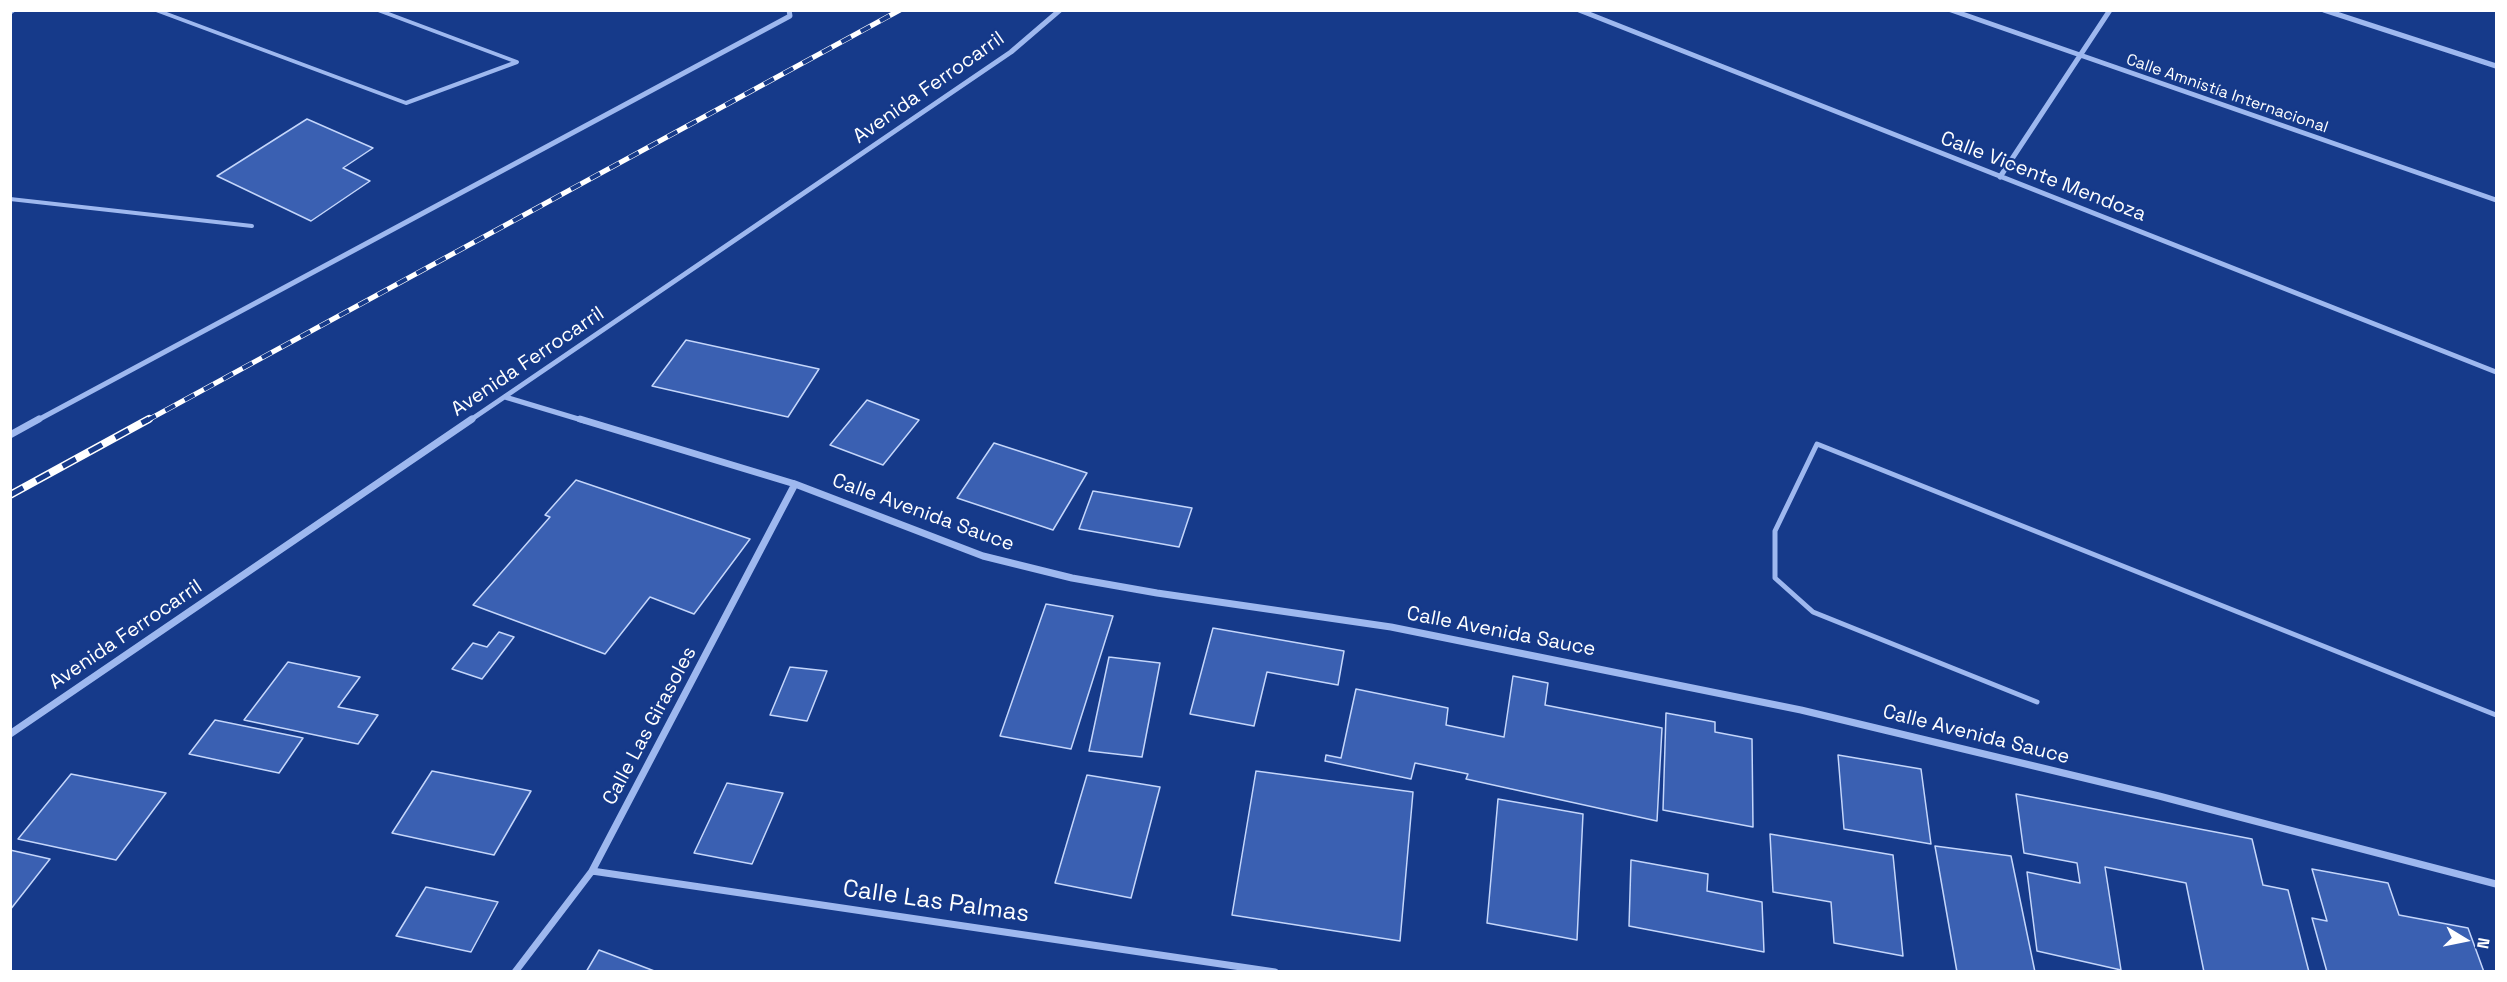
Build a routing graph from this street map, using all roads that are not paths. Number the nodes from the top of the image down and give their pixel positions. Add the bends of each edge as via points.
1 (156, 10) edge
2 (378, 10) edge
3 (789, 10) edge
4 (1060, 10) edge
5 (1579, 10) edge
6 (1951, 10) edge
7 (2110, 10) edge
8 (2324, 10) edge
9 (2080, 56) junction
10 (2496, 66) edge
11 (2001, 177) junction
12 (10, 199) edge
13 (2496, 200) edge
14 (252, 226) dead end
15 (2496, 372) edge
16 (505, 397) junction
17 (10, 435) edge
18 (795, 484) junction
19 (2037, 702) dead end
20 (2496, 715) edge
21 (10, 734) edge
22 (592, 871) junction
23 (2496, 884) edge
24 (515, 972) edge
25 (1275, 972) edge

1 - 2 lane via 406,103 517,62
3 - 17 street via 790,16
4 - 16 street, Avenida Ferrocarril via 1011,52
5 - 11 street, Calle Vicente Mendoza
6 - 9 street, Calle Amnistía Internacional
7 - 9 street
8 - 10 street
9 - 11 street
9 - 13 street, Calle Amnistía Internacional
11 - 15 street, Calle Vicente Mendoza
12 - 14 lane
16 - 18 street, Calle Avenida Sauce
16 - 21 street, Avenida Ferrocarril
18 - 22 street, Calle Las Girasoles
18 - 23 street, Calle Avenida Sauce via 983,556 1050,572 1157,593 1390,627 1801,710 2159,796
19 - 20 lane via 1813,612 1775,578 1775,531 1817,444
22 - 24 street, Calle Las Girasoles
22 - 25 street, Calle Las Palmas

